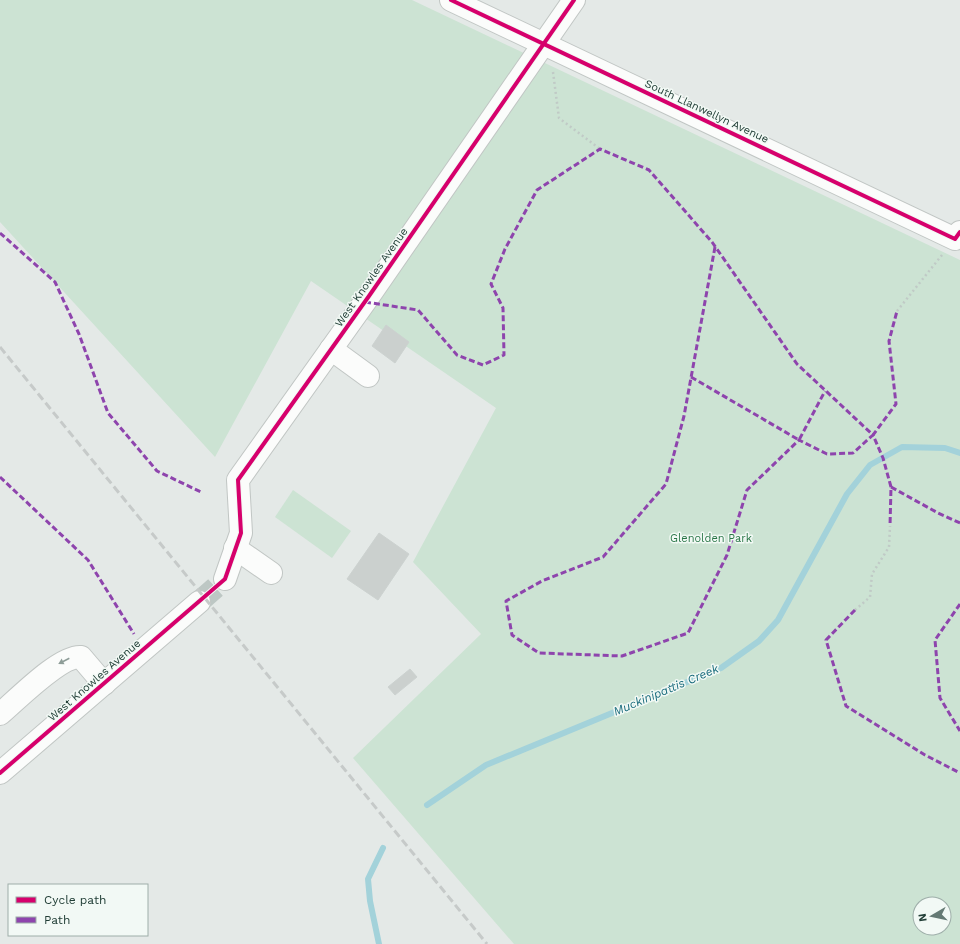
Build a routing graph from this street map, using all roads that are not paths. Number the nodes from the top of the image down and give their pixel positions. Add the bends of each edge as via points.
1 (452, 0) edge
2 (574, 0) edge
3 (541, 47) junction
4 (957, 235) edge
5 (331, 349) junction
6 (368, 376) dead end
7 (235, 548) junction
8 (271, 573) dead end
9 (225, 579) tunnel mouth
10 (199, 602) tunnel mouth
11 (104, 684) junction
12 (0, 714) edge
13 (0, 772) edge

1 - 3 street, South Llanwellyn Avenue
2 - 3 street, West Knowles Avenue
3 - 4 street, South Llanwellyn Avenue
3 - 5 street, West Knowles Avenue
5 - 6 street
5 - 7 street, West Knowles Avenue via 238,480 241,533
7 - 8 street
7 - 9 street, West Knowles Avenue
10 - 11 street, West Knowles Avenue
11 -> 12 street via 81,657 74,656 59,664
11 - 13 street, West Knowles Avenue

